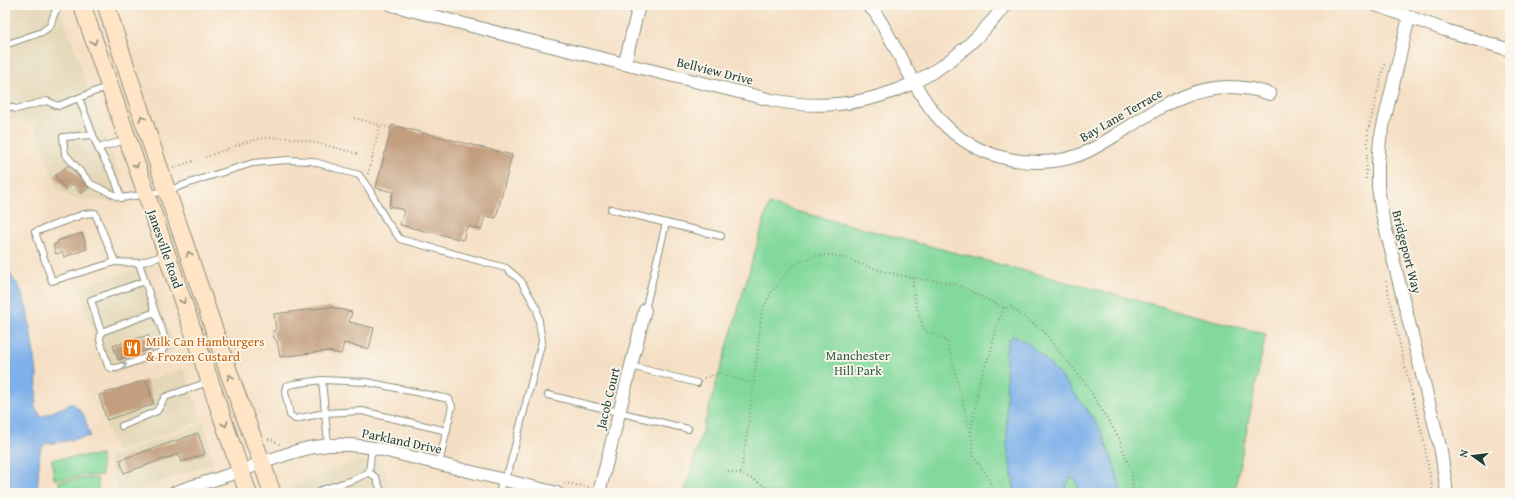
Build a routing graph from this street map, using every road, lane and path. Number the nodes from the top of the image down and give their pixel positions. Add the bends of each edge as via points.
1 (60, 5) edge
2 (82, 5) edge
3 (106, 5) edge
4 (392, 5) edge
5 (639, 5) edge
6 (867, 5) edge
7 (1005, 5) edge
8 (1376, 5) edge
9 (1409, 17) junction
10 (5, 45) edge
11 (1510, 50) edge
12 (625, 63) junction
13 (915, 83) junction
14 (109, 86) junction
15 (1270, 94) dead end
16 (79, 98) junction
17 (5, 105) edge
18 (354, 118) dead end
19 (380, 125) junction
20 (93, 135) junction
21 (389, 136) dead end
22 (127, 140) junction
23 (98, 148) junction
24 (359, 154) dead end
25 (205, 157) dead end
26 (193, 161) dead end
27 (176, 167) dead end
28 (368, 175) dead end
29 (167, 192) junction
30 (146, 194) junction
31 (121, 198) junction
32 (611, 208) dead end
33 (666, 223) junction
34 (721, 236) dead end
35 (167, 255) junction
36 (115, 262) junction
37 (139, 263) junction
38 (914, 278) junction
39 (145, 281) junction
40 (1004, 308) junction
41 (645, 310) joint
42 (155, 312) junction
43 (101, 332) junction
44 (631, 366) junction
45 (322, 380) junction
46 (210, 381) junction
47 (697, 383) joint
48 (752, 384) junction
49 (548, 395) dead end
50 (325, 413) junction
51 (619, 413) junction
52 (122, 426) dead end
53 (688, 429) dead end
54 (447, 431) junction
55 (971, 434) junction
56 (328, 446) junction
57 (372, 448) junction
58 (262, 464) junction
59 (439, 464) junction
60 (728, 470) dead end
61 (241, 471) junction
62 (369, 472) junction
63 (741, 473) junction
64 (503, 479) junction
65 (173, 493) edge
66 (248, 493) edge
67 (272, 493) edge
68 (321, 493) edge
69 (382, 493) edge
70 (499, 493) edge
71 (557, 493) edge
72 (599, 493) edge
73 (771, 493) edge
74 (994, 493) edge
75 (1133, 493) edge
76 (1447, 493) edge

1 - 10 lane via 50,26 42,32
2 -> 14 main road, Janesville Road
29 -> 3 main road, Janesville Road
4 - 12 street, Bellview Drive
5 - 12 street
6 - 13 street, Bay Lane Terrace via 881,22
7 - 13 street, Bellview Drive via 986,29 957,56
8 - 9 street
9 - 11 street
9 - 76 street, Bridgeport Way via 1380,139 1378,187 1382,214 1441,451
12 - 13 street, Bellview Drive via 796,104 859,101
13 - 15 street, Bay Lane Terrace via 941,121 957,136 972,146 996,156 1033,162 1056,160 1084,152 1163,105 1197,91 1237,87
14 - 16 lane
14 - 22 main road, Janesville Road
16 - 17 lane via 58,106 47,102 16,110
16 - 20 lane
18 - 19 path
19 - 21 path via 391,128
19 - 28 path
20 - 23 lane
20 - 31 lane via 62,137 65,154 91,184
22 - 23 lane
22 -> 30 main road, Janesville Road
23 - 31 lane via 115,179
24 - 25 path via 299,139 271,138 246,142
26 - 27 path
29 - 30 lane
58 -> 29 main road, Janesville Road
29 - 64 lane via 254,163 311,161 359,176 400,239 506,268 521,282 537,309 542,341 509,469
30 - 31 lane
30 - 35 main road, Janesville Road
32 - 33 lane
33 - 34 lane
33 - 41 lane
35 - 37 lane
35 -> 46 main road, Janesville Road
36 - 36 lane via 52,281 35,232 84,214 95,213
36 - 37 lane
37 - 39 lane
38 - 40 path via 954,282
38 - 48 path via 834,256 815,256 793,266 771,293 762,310
38 - 55 path via 916,304 924,330 947,341
39 - 42 lane
39 - 43 lane via 91,300
40 - 55 path via 980,379
40 - 75 path via 1011,307 1043,331 1085,383 1119,438 1132,474
41 - 44 street, Jacob Court
42 - 43 lane
43 -> 42 lane via 100,340 108,366 111,368 159,353 163,351 166,343
44 - 47 lane
44 - 51 street, Jacob Court
45 - 50 lane
45 - 50 lane via 286,386 285,392 290,415 295,419
45 - 54 lane via 367,382 449,399 452,406
46 - 52 lane via 165,397 157,411
46 -> 61 main road, Janesville Road
47 - 48 path via 719,373
48 - 63 path
49 - 51 lane
50 - 54 lane via 362,411
50 - 56 lane
51 - 53 lane
51 - 72 street, Jacob Court
54 - 59 lane
55 - 74 path via 974,457 986,474
56 - 57 street, Parkland Drive via 359,445
56 - 58 street, Parkland Drive via 284,455
57 - 59 street, Parkland Drive
57 - 62 lane
58 - 61 street, Parkland Drive
58 - 67 main road, Janesville Road
59 - 64 street, Parkland Drive
60 - 63 path
61 - 65 street, Parkland Drive
61 - 66 main road, Janesville Road
62 - 68 lane via 321,490
62 - 69 lane via 376,478
63 - 73 path via 756,480
64 - 70 lane
64 - 71 street, Parkland Drive

